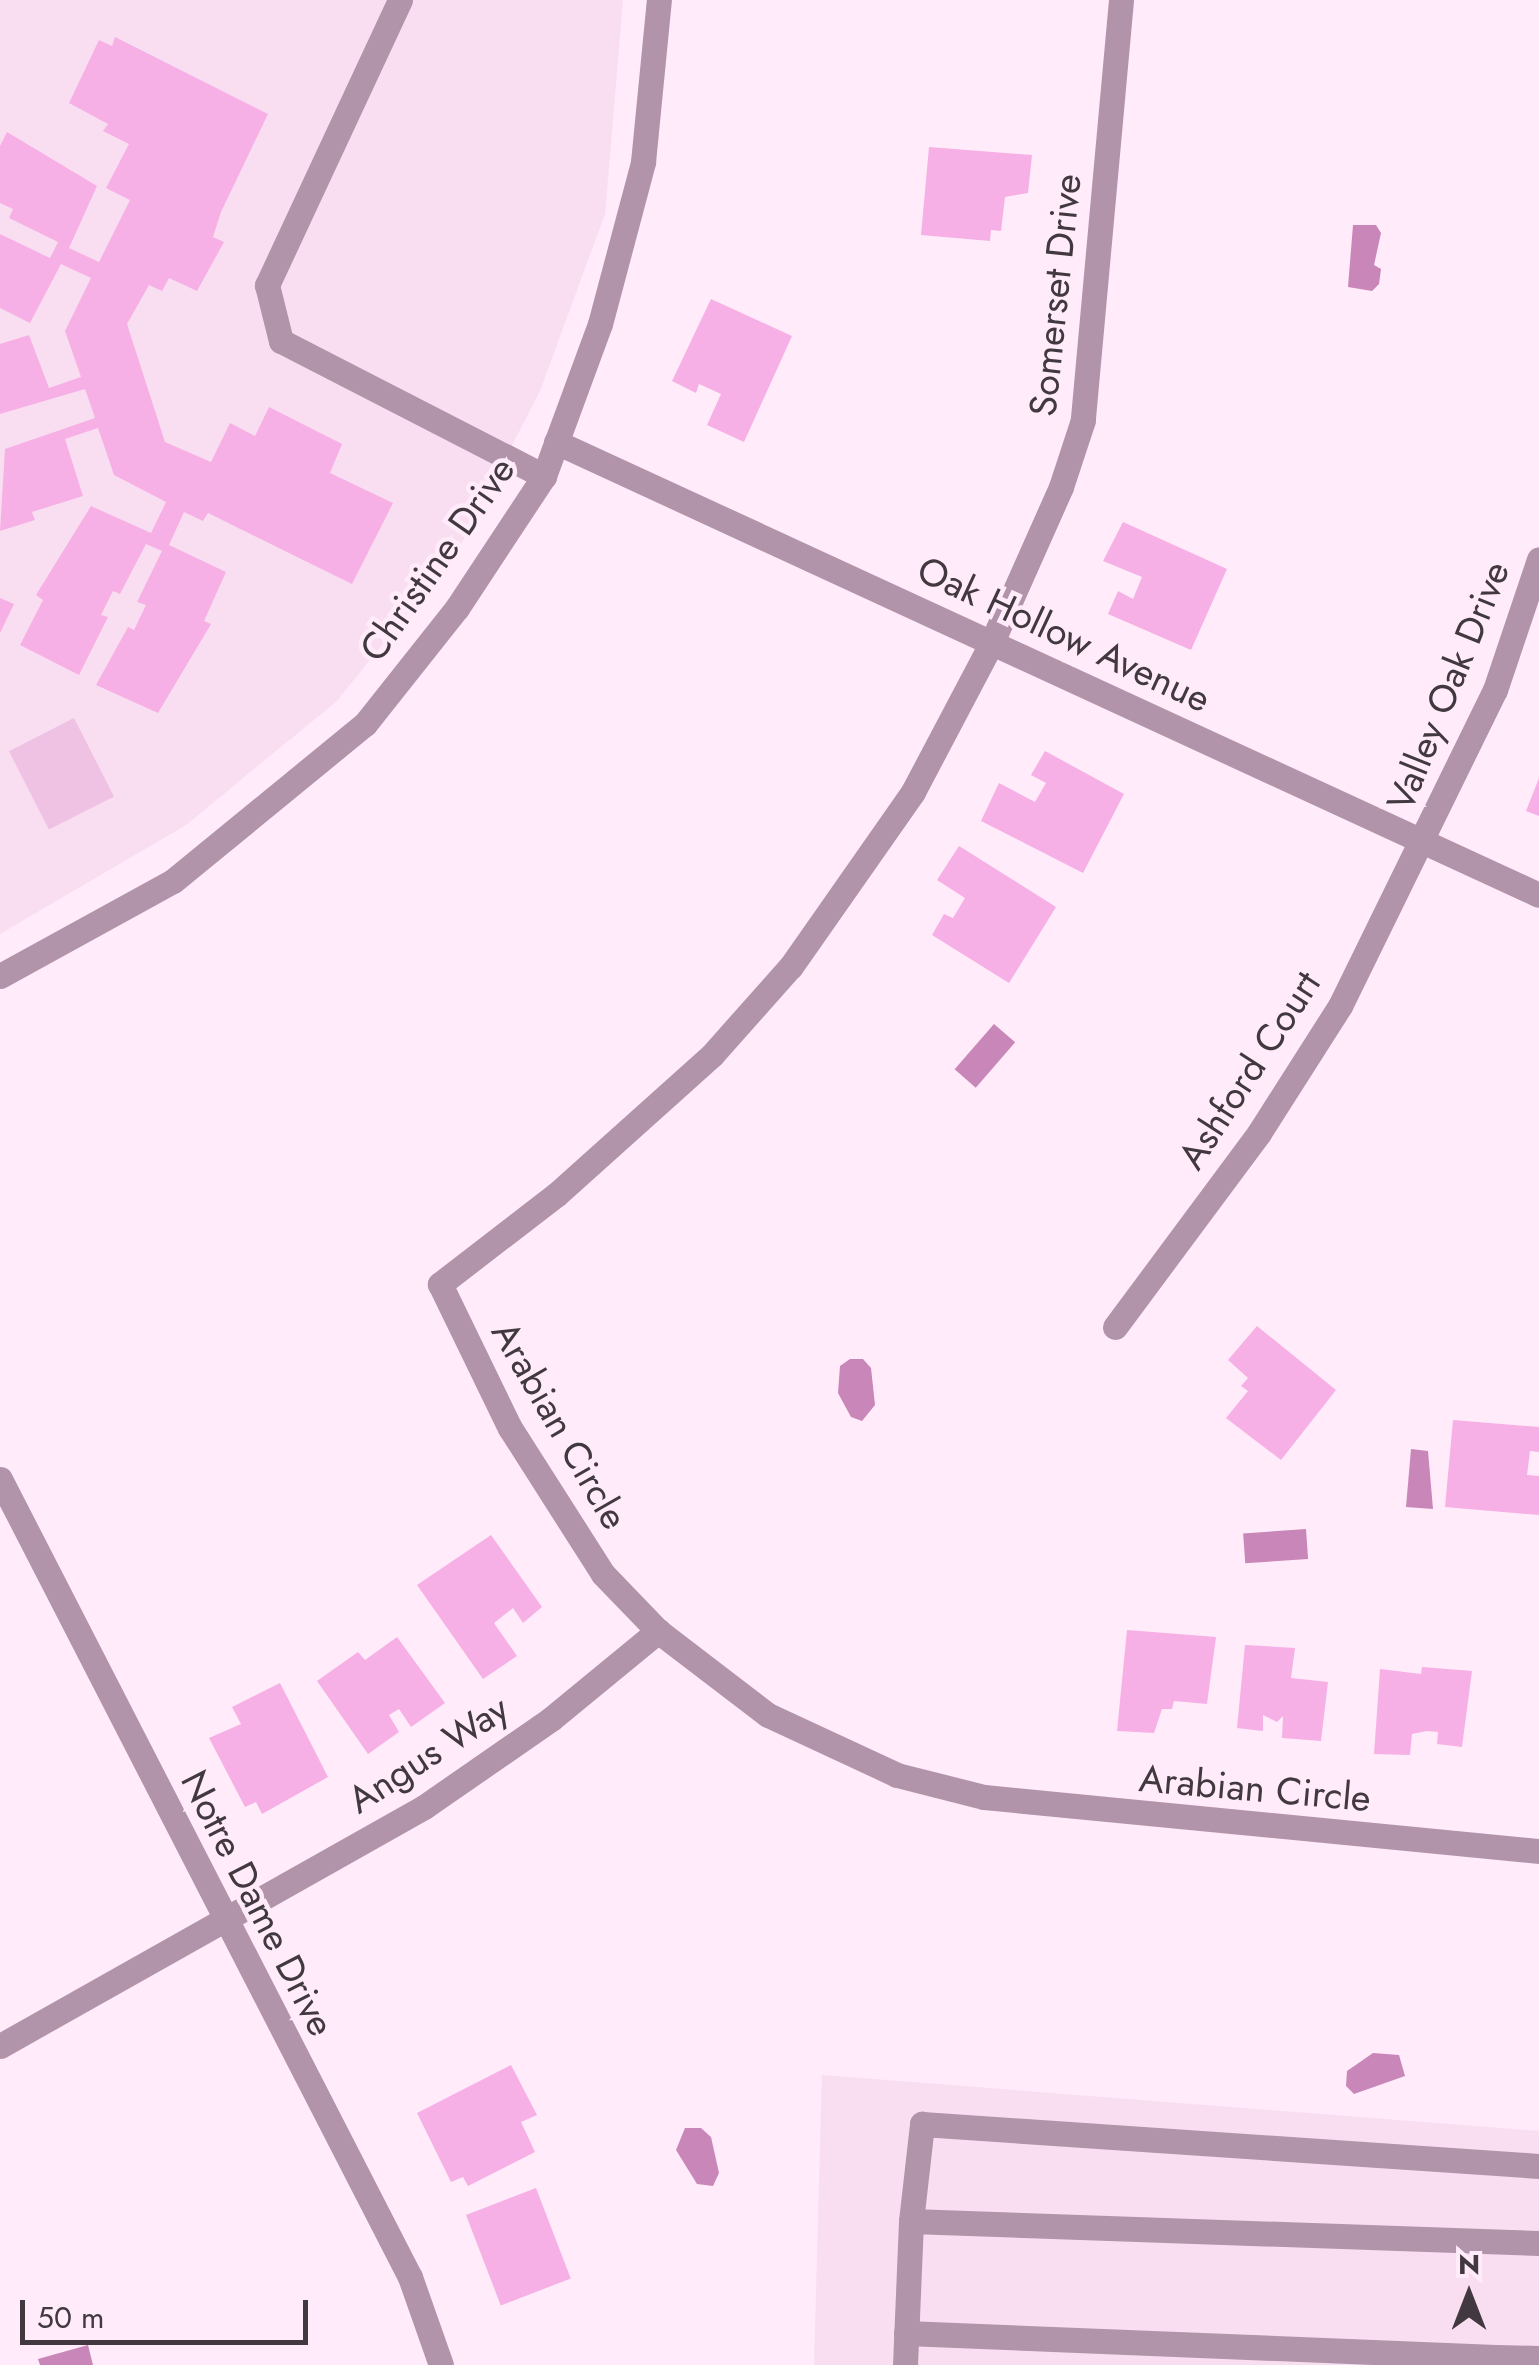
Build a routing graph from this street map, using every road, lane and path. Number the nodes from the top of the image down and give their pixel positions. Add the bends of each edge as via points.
1 (400, 0) edge
2 (660, 0) edge
3 (1121, 0) edge
4 (556, 442) junction
5 (544, 476) junction
6 (1539, 559) edge
7 (992, 642) junction
8 (1426, 842) junction
9 (1539, 895) edge
10 (0, 976) edge
11 (1115, 1326) dead end
12 (0, 1480) edge
13 (658, 1632) junction
14 (1539, 1851) edge
15 (223, 1918) junction
16 (0, 2046) edge
17 (1539, 2166) edge
18 (911, 2222) junction
19 (1539, 2243) edge
20 (906, 2333) junction
21 (1539, 2358) edge
22 (1496, 2361) edge
23 (441, 2365) edge
24 (905, 2365) edge

1 - 5 street via 267,285 280,341
2 - 4 street, Christine Drive via 644,162 600,324
3 - 7 street, Somerset Drive via 1083,420 1061,487
4 - 5 street, Christine Drive
4 - 7 street, Oak Hollow Avenue
5 - 10 street, Christine Drive via 457,608 364,724 173,881
6 - 8 street, Valley Oak Drive via 1494,690
7 - 8 street, Oak Hollow Avenue
7 - 13 street, Arabian Circle via 913,792 791,966 712,1055 558,1194 440,1284 553,1503 603,1574
8 - 9 street, Oak Hollow Avenue
8 - 11 street, Ashford Court via 1340,1006 1269,1117
12 - 15 street, Notre Dame Drive
13 - 14 street, Arabian Circle via 768,1715 820,1742 896,1775 984,1797
13 - 15 street, Angus Way via 551,1719 424,1807
15 - 16 street, Angus Way
15 - 23 street, Notre Dame Drive via 410,2277
17 - 18 street via 922,2124
18 - 19 street
18 - 20 street
20 - 22 street
20 - 24 street
21 - 22 street

